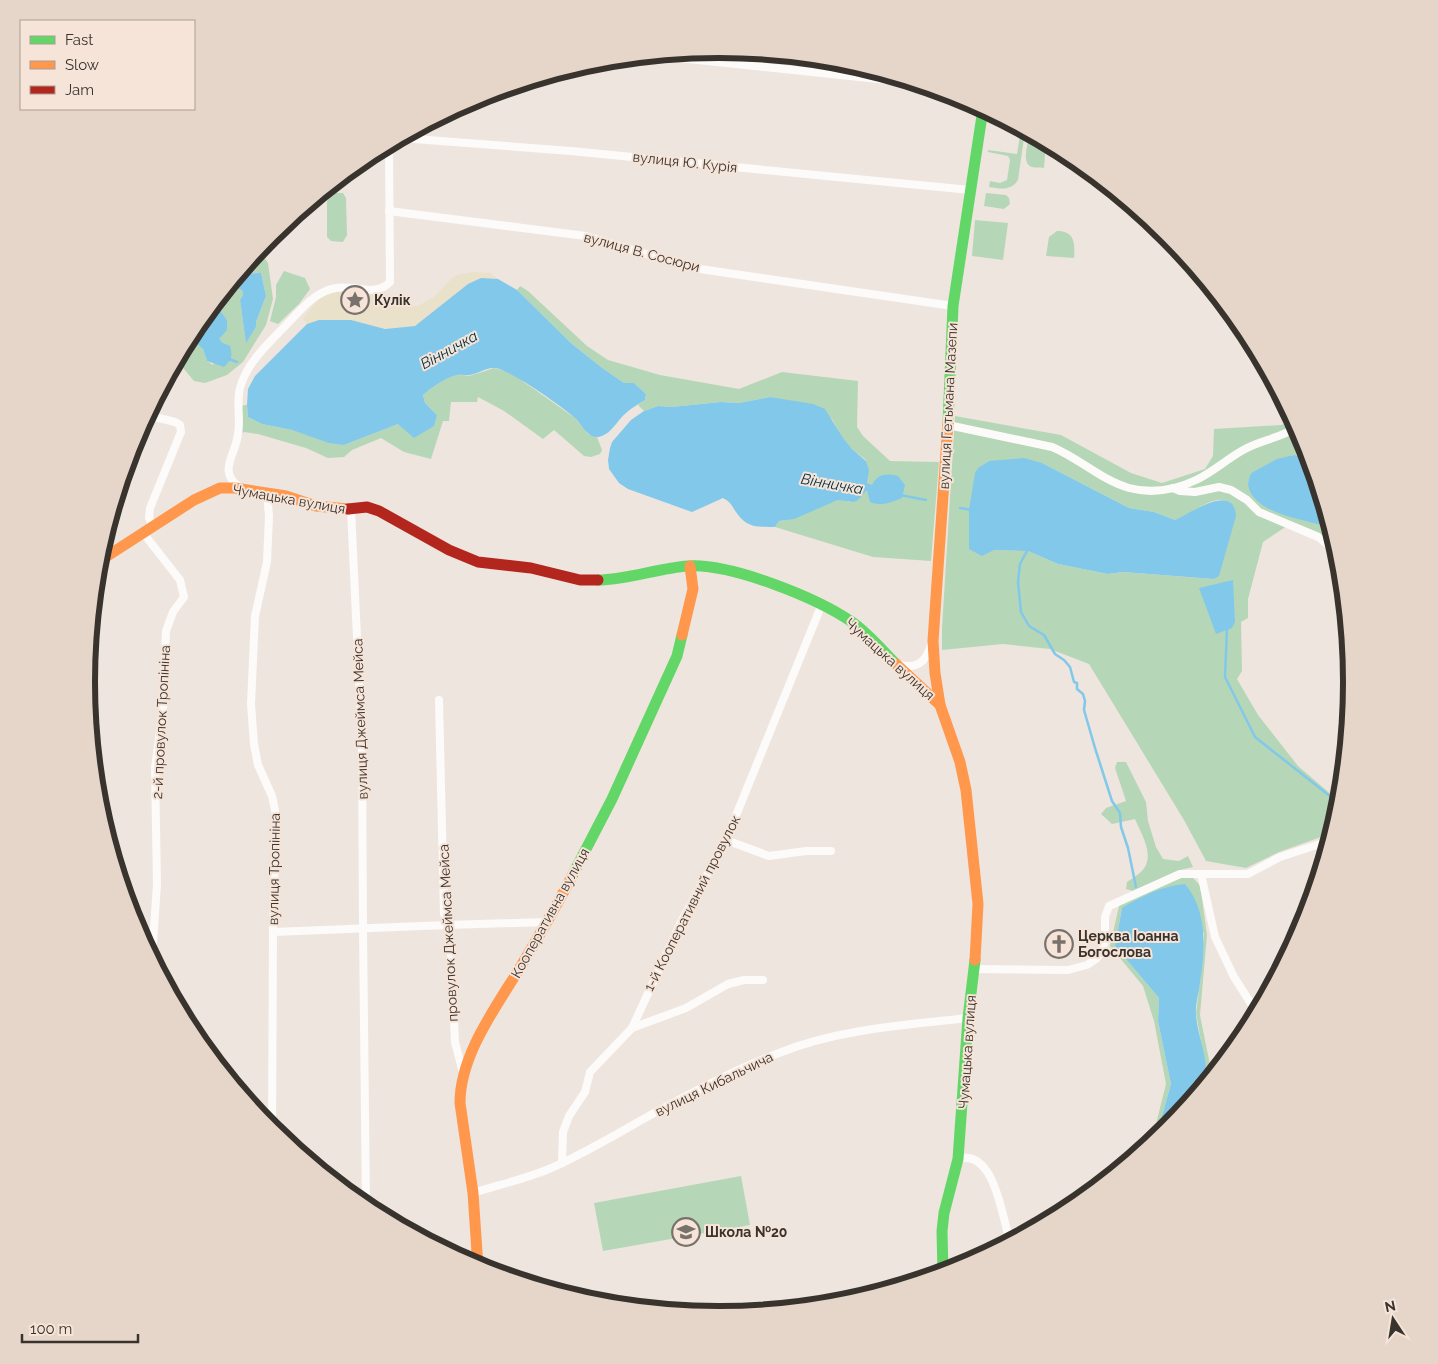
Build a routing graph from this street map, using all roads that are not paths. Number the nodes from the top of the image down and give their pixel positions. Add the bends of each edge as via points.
1 (687, 59) edge
2 (882, 79) edge
3 (982, 116) edge
4 (411, 139) edge
5 (390, 152) edge
6 (970, 190) junction
7 (389, 211) junction
8 (953, 306) junction
9 (154, 417) edge
10 (948, 425) junction
11 (1291, 431) edge
12 (1173, 488) junction
13 (245, 491) junction
14 (267, 493) junction
15 (351, 509) junction
16 (149, 530) junction
17 (1328, 545) edge
18 (107, 556) edge
19 (690, 566) junction
20 (822, 604) junction
21 (933, 641) junction
22 (898, 665) junction
23 (439, 700) dead end
24 (940, 705) junction
25 (726, 840) junction
26 (1322, 843) edge
27 (831, 851) dead end
28 (1201, 874) junction
29 (547, 922) junction
30 (448, 925) junction
31 (362, 929) junction
32 (273, 932) junction
33 (153, 945) edge
34 (974, 969) junction
35 (764, 980) dead end
36 (1253, 1006) edge
37 (968, 1018) junction
38 (632, 1028) junction
39 (463, 1073) junction
40 (272, 1119) edge
41 (958, 1159) junction
42 (562, 1163) junction
43 (473, 1193) junction
44 (366, 1197) edge
45 (1008, 1235) edge
46 (477, 1258) edge
47 (943, 1265) edge

1 - 2 street
3 - 6 street, вулиця Гетьмана Мазепи
4 - 6 street, вулиця Ю. Курія
5 - 7 street
6 - 8 street, вулиця Гетьмана Мазепи
7 - 8 street, вулиця В. Сосюри via 586,236 693,268
7 - 13 street via 390,282 385,288 347,288 326,291 313,298 257,357 248,371 240,388 238,435 228,468 230,478
8 - 10 street, вулиця Гетьмана Мазепи
9 - 16 street via 174,422 180,426 181,432 150,508
10 - 12 street via 1052,447 1108,480 1130,488 1152,491
10 - 21 street, вулиця Гетьмана Мазепи
11 - 12 street via 1245,449 1197,480
12 - 17 street via 1195,492 1220,487 1231,490 1259,512 1318,537
13 - 14 street, Чумацька вулиця
13 - 16 street, Чумацька вулиця via 220,488 194,500
14 - 15 street, Чумацька вулиця via 316,506
14 - 32 street, вулиця Тропініна via 267,562 255,616 251,704 257,758 276,815
15 - 19 street, Чумацька вулиця via 367,507 379,511 449,550 478,562 531,568 580,580 608,580
15 - 31 street, вулиця Джеймса Мейса via 362,746
16 - 18 street, Чумацька вулиця
16 - 33 street, 2-й провулок Тропініна via 180,580 184,597 173,612 166,631 163,708 155,768 157,884
19 - 20 street, Чумацька вулиця via 721,569 754,578
19 - 29 street, Кооперативна вулиця via 693,590 677,656 612,799
20 - 22 street, Чумацька вулиця via 854,623
20 - 25 street, 1-й Кооперативний провулок
21 - 22 street via 920,663 910,668
21 - 24 street, вулиця Гетьмана Мазепи
22 - 24 street, Чумацька вулиця
23 - 30 street, провулок Джеймса Мейса via 444,914
24 - 34 street, Чумацька вулиця via 966,790 978,904
25 - 27 street via 769,856
25 - 38 street, 1-й Кооперативний провулок via 681,922
26 - 28 street via 1280,857 1248,874
28 - 34 street via 1180,874 1109,906 1102,952 1087,965 1068,970
28 - 36 street via 1215,938
29 - 30 street
29 - 39 street, Кооперативна вулиця via 482,1031
30 - 31 street
30 - 39 street, провулок Джеймса Мейса via 455,1042
31 - 32 street
31 - 44 street, вулиця Джеймса Мейса
32 - 40 street, вулиця Тропініна
34 - 37 street, Чумацька вулиця
35 - 38 street via 728,984 686,1008
37 - 41 street, Чумацька вулиця
37 - 42 street, вулиця Кибальчича via 875,1028 781,1052 727,1075
38 - 42 street, 1-й Кооперативний провулок via 590,1072 585,1092 563,1132
39 - 43 street, Кооперативна вулиця via 460,1103
41 - 45 street via 973,1158 993,1182
41 - 47 street, Чумацька вулиця via 944,1213
42 - 43 street, вулиця Кибальчича
43 - 46 street, Кооперативна вулиця

